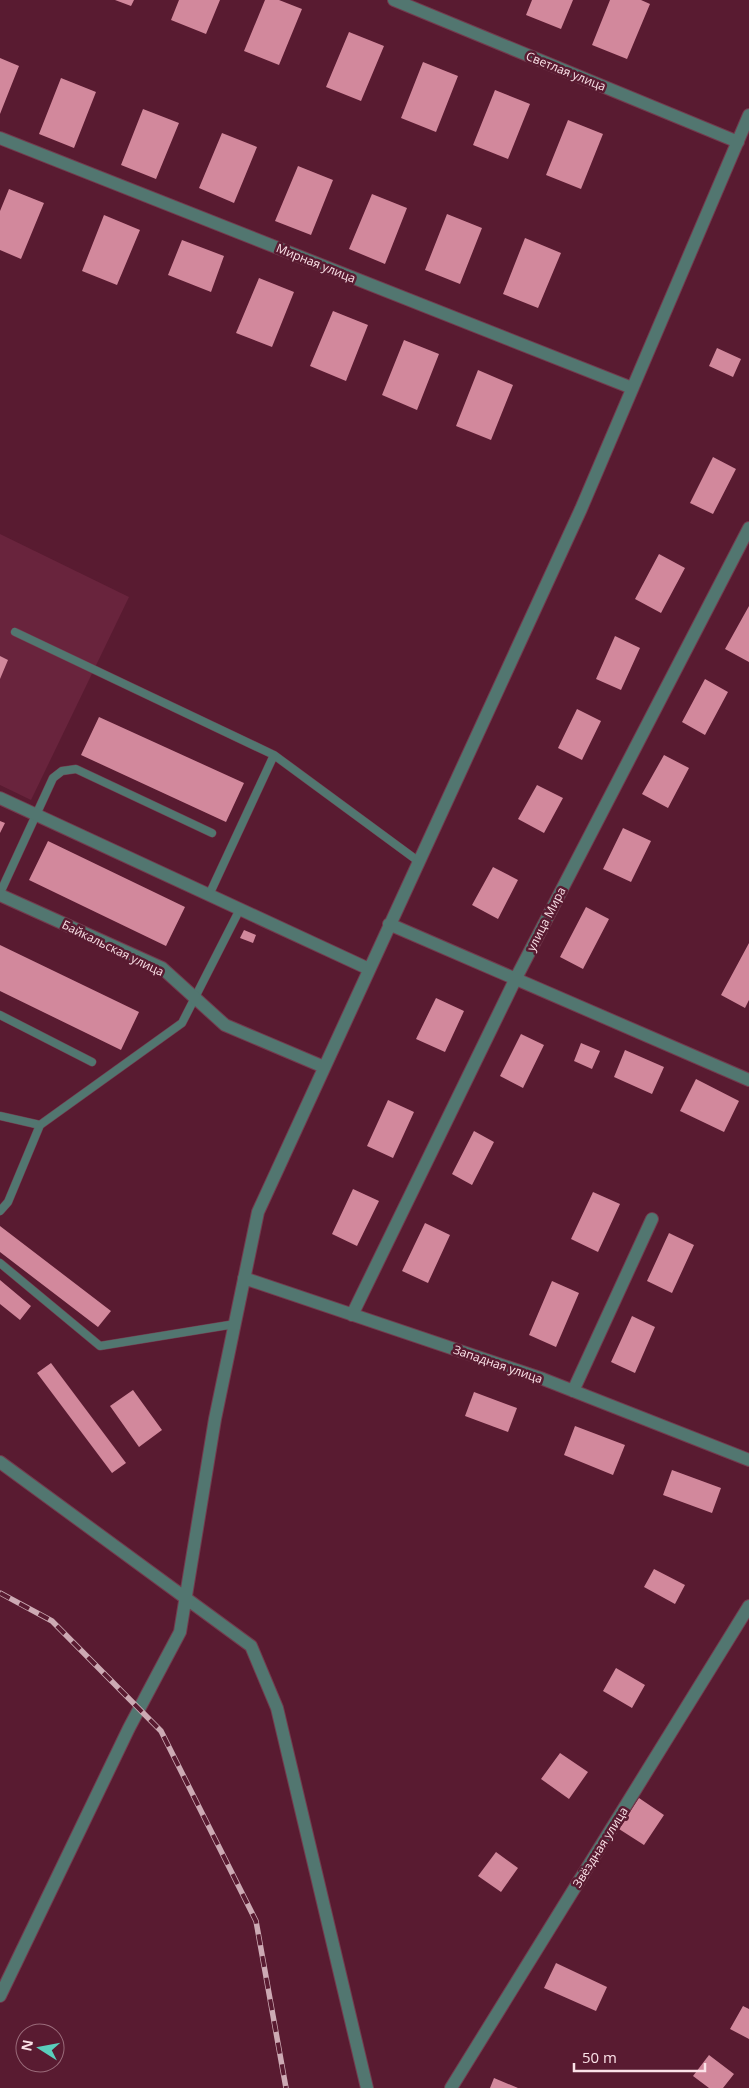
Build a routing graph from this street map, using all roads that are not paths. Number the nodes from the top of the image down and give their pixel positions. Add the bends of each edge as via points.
1 (394, 0) edge
2 (749, 115) edge
3 (0, 138) edge
4 (738, 142) junction
5 (632, 388) junction
6 (749, 528) edge
7 (15, 632) dead end
8 (274, 755) junction
9 (0, 798) edge
10 (36, 815) junction
11 (212, 833) dead end
12 (418, 861) junction
13 (0, 894) edge
14 (209, 895) junction
15 (240, 909) junction
16 (389, 924) junction
17 (369, 969) junction
18 (516, 978) junction
19 (195, 999) junction
20 (0, 1015) edge
21 (92, 1062) dead end
22 (324, 1068) junction
23 (749, 1080) edge
24 (0, 1116) edge
25 (40, 1125) junction
26 (0, 1211) edge
27 (652, 1219) dead end
28 (0, 1263) edge
29 (244, 1278) junction
30 (352, 1315) junction
31 (235, 1324) junction
32 (573, 1391) junction
33 (749, 1460) edge
34 (0, 1462) edge
35 (186, 1598) junction
36 (749, 1606) edge
37 (0, 1996) edge
38 (368, 2088) edge
39 (451, 2088) edge

1 - 4 street, Светлая улица
2 - 4 street
3 - 5 street, Мирная улица
4 - 5 street
5 - 12 street via 580,509
6 - 18 street, улица Мира
7 - 8 lane
8 - 12 lane
8 - 14 lane
9 - 10 street
10 - 11 lane via 53,778 62,771 76,769
10 - 13 lane
10 - 14 street
12 - 16 street
13 - 19 street, Байкальская улица via 162,968
14 - 15 street
15 - 17 street
15 - 19 lane
16 - 17 street
16 - 18 street
17 - 22 street
18 - 23 street
18 - 30 street, улица Мира
19 - 22 street, Байкальская улица via 225,1025
19 - 25 lane via 182,1023
20 - 21 lane
22 - 29 street via 258,1212
24 - 25 lane
25 - 26 lane via 8,1202
27 - 32 street
28 - 31 lane via 100,1346
29 - 30 street, Западная улица
29 - 31 street
30 - 32 street, Западная улица
31 - 35 street via 214,1419
32 - 33 street, Западная улица
34 - 35 street
35 - 37 street via 180,1632 129,1728
35 - 38 street via 251,1646 277,1708
36 - 39 street, Звёздная улица

